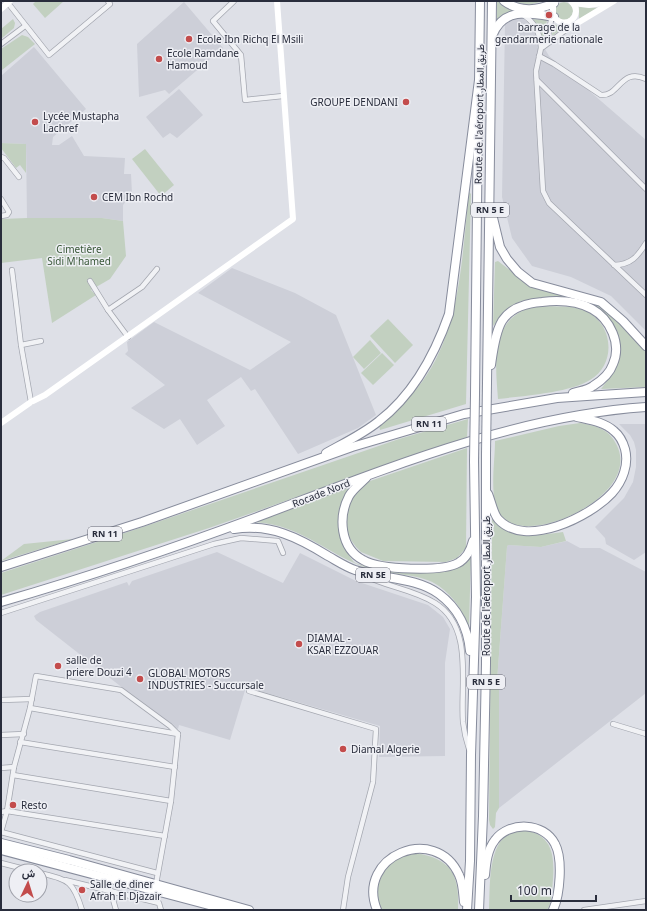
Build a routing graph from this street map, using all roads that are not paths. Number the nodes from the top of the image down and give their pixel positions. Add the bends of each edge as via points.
1 (108, 1) edge
2 (234, 1) edge
3 (277, 1) edge
4 (475, 1) edge
5 (480, 1) edge
6 (492, 1) edge
7 (504, 1) edge
8 (613, 1) edge
9 (9, 2) edge
10 (555, 2) edge
11 (573, 2) edge
12 (1, 9) edge
13 (522, 14) junction
14 (552, 16) junction
15 (573, 19) junction
16 (585, 19) junction
17 (25, 26) junction
18 (566, 30) junction
19 (480, 31) junction
20 (492, 37) junction
21 (1, 44) edge
22 (541, 48) junction
23 (539, 56) junction
24 (646, 79) edge
25 (479, 80) junction
26 (537, 80) junction
27 (283, 96) junction
28 (1, 157) edge
29 (19, 177) dead end
30 (646, 189) edge
31 (1, 199) edge
32 (490, 200) junction
33 (1, 216) edge
34 (646, 243) edge
35 (614, 265) junction
36 (157, 269) dead end
37 (12, 270) dead end
38 (90, 281) dead end
39 (646, 295) edge
40 (108, 310) junction
41 (128, 337) junction
42 (41, 341) dead end
43 (21, 345) junction
44 (646, 346) edge
45 (487, 383) junction
46 (646, 392) edge
47 (557, 398) junction
48 (31, 402) junction
49 (646, 408) edge
50 (573, 416) junction
51 (1, 423) edge
52 (305, 464) junction
53 (370, 475) junction
54 (486, 487) junction
55 (475, 530) junction
56 (215, 533) junction
57 (283, 553) dead end
58 (1, 567) edge
59 (353, 570) junction
60 (1, 602) edge
61 (1, 613) edge
62 (472, 684) junction
63 (249, 691) dead end
64 (32, 699) junction
65 (1, 700) edge
66 (30, 708) junction
67 (613, 724) dead end
68 (24, 734) junction
69 (178, 734) junction
70 (646, 734) edge
71 (1, 735) edge
72 (20, 742) junction
73 (470, 755) junction
74 (14, 767) junction
75 (176, 767) junction
76 (1, 768) edge
77 (13, 775) junction
78 (170, 801) junction
79 (7, 811) junction
80 (1, 812) edge
81 (1, 832) edge
82 (165, 836) junction
83 (1, 843) edge
84 (1, 850) edge
85 (157, 874) junction
86 (48, 875) edge
87 (65, 880) junction
88 (156, 884) junction
89 (143, 888) junction
90 (110, 890) junction
91 (139, 897) junction
92 (646, 901) edge
93 (82, 910) edge
94 (116, 910) edge
95 (161, 910) edge
96 (228, 910) edge
97 (250, 910) edge
98 (343, 910) edge
99 (377, 910) edge
100 (464, 910) edge
101 (467, 910) edge
102 (480, 910) edge
103 (553, 910) edge
104 (584, 910) edge

1 - 17 street via 110,4 49,54
2 - 27 street via 213,21 241,55 245,100
3 - 27 street
4 - 19 highway
5 - 19 highway, Route de l'aéroport طريق المطار / RN 5 E
6 - 20 highway, Route de l'aéroport طريق المطار / RN 5 E
7 - 10 highway via 516,7 532,9
8 - 11 street via 590,5
8 - 16 street
9 - 12 street
9 - 17 street
10 - 14 street
11 - 15 street via 576,10
13 - 14 highway
13 - 20 highway via 504,18 498,23
13 - 22 street via 534,24
14 - 15 street via 558,22 565,23
14 - 22 street via 548,36
15 - 16 street
15 - 18 street
16 - 18 street
17 - 21 street
18 - 22 street
19 - 25 highway, Route de l'aéroport طريق المطار / RN 5 E
20 - 32 highway, Route de l'aéroport طريق المطار / RN 5 E
22 - 23 street
23 - 24 street via 600,95 606,96 624,80 637,75
23 - 26 street
25 - 52 highway via 449,314 440,341 422,373 402,400 379,421
25 - 55 highway, Route de l'aéroport طريق المطار / RN 5 E, bridge
26 - 30 street
26 - 35 street via 540,173 545,197
27 - 41 street via 293,219
28 - 29 street
31 - 33 street via 9,212
32 - 44 highway via 500,247 518,272 532,282 601,302
32 - 45 highway, Route de l'aéroport طريق المطار / RN 5 E
34 - 35 street via 638,256 630,262
35 - 39 street
36 - 40 street via 142,287
37 - 43 street
38 - 40 street
40 - 41 street
41 - 48 street
42 - 43 street
43 - 48 street
45 - 47 highway via 497,333 503,320 512,311 521,305 536,302 571,302 593,309 607,320 614,335 616,351 613,364 592,388
45 - 54 highway, Route de l'aéroport طريق المطار / RN 5 E, bridge
46 - 47 highway, RN 11
47 - 52 highway, RN 11 via 464,414 381,438
48 - 51 street
49 - 50 highway, Rocade Nord
50 - 53 highway, Rocade Nord via 513,429
50 - 54 highway via 605,425 615,431 623,443 626,465 622,479 612,493 571,521 527,532 509,527 497,518
52 - 58 highway, RN 11 via 142,522
53 - 55 highway via 350,495 342,518 346,541 354,554 363,561 387,568 446,568 465,558 472,545
53 - 56 highway, Rocade Nord
54 - 102 highway, Route de l'aéroport طريق المطار / RN 5 E via 486,672
55 - 62 highway, Route de l'aéroport طريق المطار / RN 5 E via 476,597
56 - 59 highway, RN 5E via 240,528 275,530 293,536
56 - 60 highway, Rocade Nord
57 - 61 street via 278,541 241,538 214,544
59 - 62 highway, RN 5E via 425,586 451,604 460,617 468,640
59 - 73 street via 429,599 456,625 460,642 463,722
62 - 73 highway, Route de l'aéroport طريق المطار / RN 5 E
63 - 98 street via 376,729 373,782 348,877
64 - 65 street
64 - 66 street
64 - 69 street via 36,676 121,690
66 - 68 street
66 - 69 street
67 - 70 street
68 - 71 street
68 - 72 street
69 - 75 street
72 - 74 street
72 - 75 street
73 - 101 highway, Route de l'aéroport طريق المطار / RN 5 E via 470,861
74 - 76 street
74 - 77 street
75 - 78 street
77 - 78 street
77 - 79 street
78 - 82 street
79 - 80 street
79 - 81 street
79 - 82 street
81 - 85 street
82 - 85 street
83 - 88 highway
84 - 89 highway
85 - 88 street
86 - 87 street
87 - 90 street
87 - 93 street via 77,894
88 - 97 highway
89 - 91 street
89 - 96 highway
90 - 91 street
90 - 94 street
91 - 95 street via 159,903
92 - 104 street
99 - 100 highway via 373,892 375,879 382,867 402,851 414,849 428,849 444,856 454,866 460,876
102 - 103 highway via 485,869 491,846 502,833 523,826 539,829 555,844 560,873

